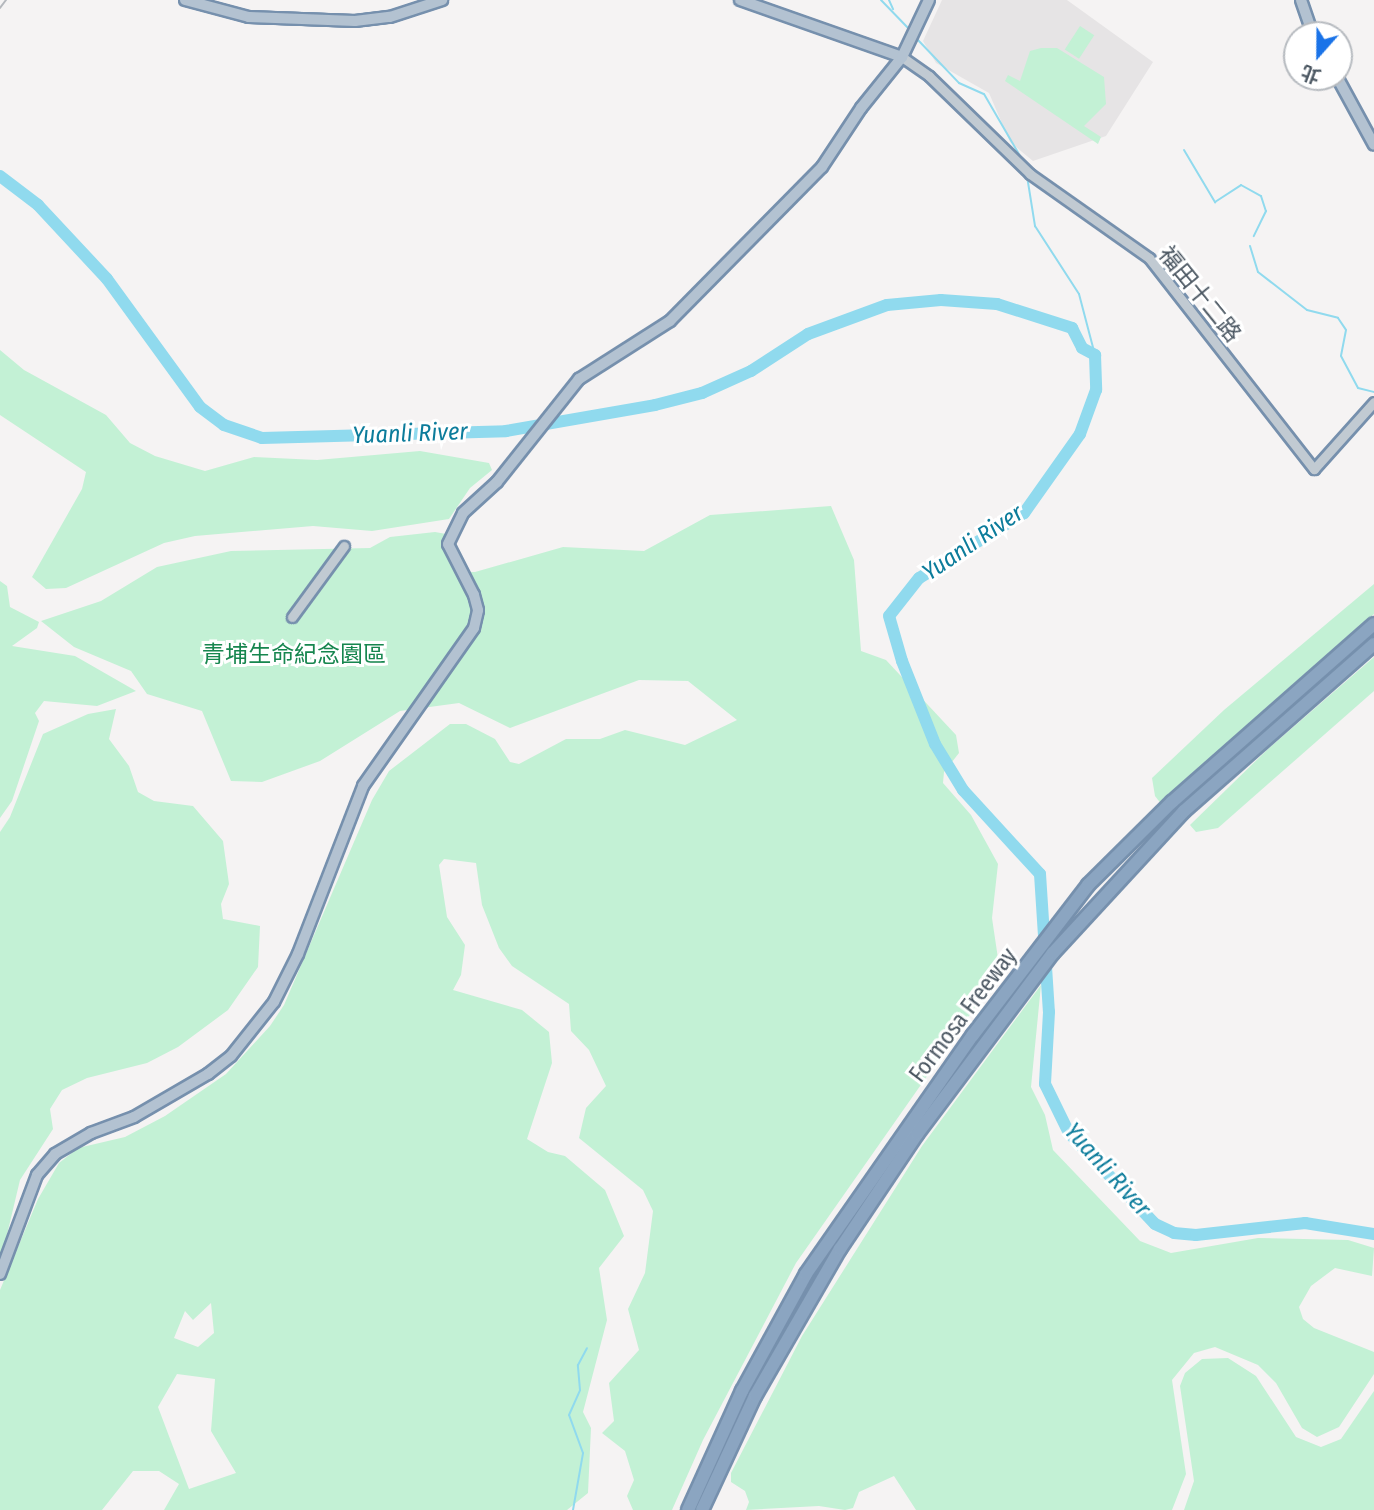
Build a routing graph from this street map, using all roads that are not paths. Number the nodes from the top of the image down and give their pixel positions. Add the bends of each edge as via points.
1 (185, 0) edge
2 (442, 0) edge
3 (740, 0) edge
4 (929, 0) edge
5 (1301, 0) edge
6 (1308, 21) edge
7 (902, 57) junction
8 (1344, 91) edge
9 (1374, 145) edge
10 (1374, 402) edge
11 (344, 546) dead end
12 (292, 617) dead end
13 (1374, 624) edge
14 (1374, 644) edge
15 (978, 1039) junction
16 (0, 1273) edge
17 (688, 1510) edge
18 (702, 1510) edge

1 - 2 main road via 249,16 355,21 390,17
3 - 7 main road
4 - 7 main road
5 - 6 main road
7 - 10 street, 福田十二路 via 929,76 1026,170 1149,258 1314,469
7 - 16 main road via 822,167 670,320 579,379 497,482 463,513 450,552 474,595 478,618 363,786 298,954 274,1002 231,1056 208,1074 134,1117 91,1133 55,1154 37,1175
8 - 9 main road
11 - 12 street
13 - 15 highway, Formosa Freeway via 1172,802 1088,885
14 - 15 highway, Formosa Freeway via 1296,707 1184,811
15 - 17 highway, Formosa Freeway via 806,1274 742,1391
15 - 18 highway, Formosa Freeway via 840,1249 749,1408

